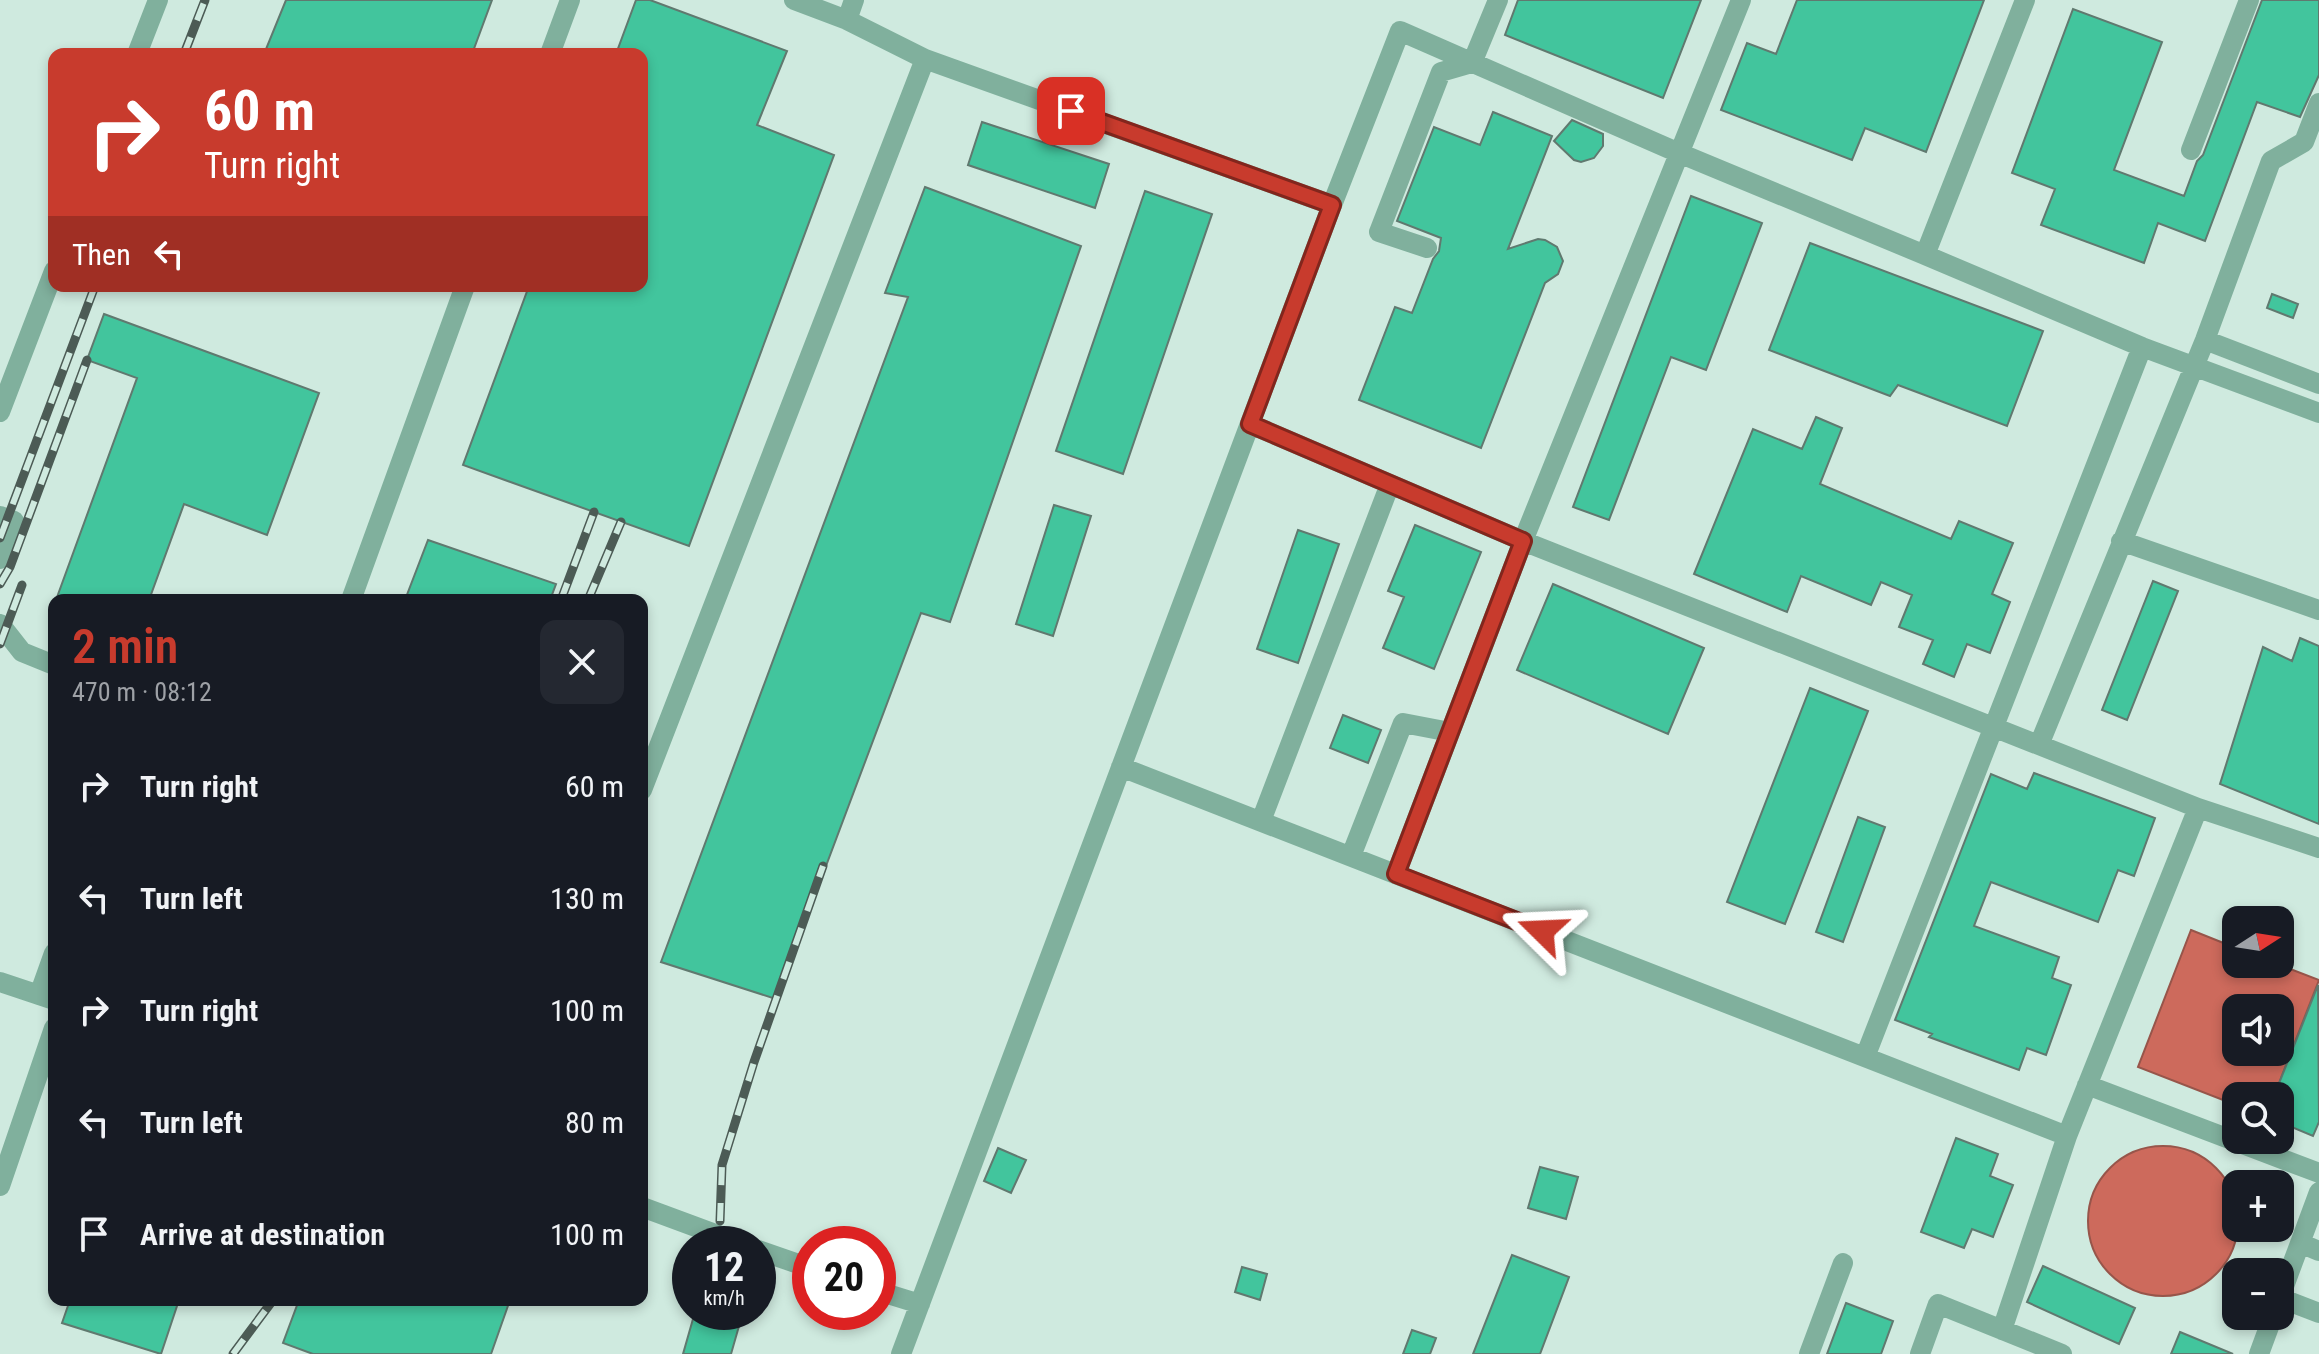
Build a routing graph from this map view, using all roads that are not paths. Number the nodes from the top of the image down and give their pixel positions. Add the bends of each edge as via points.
1 (158, 0) edge
2 (570, 0) edge
3 (794, 0) edge
4 (854, 0) edge
5 (1498, 0) edge
6 (1741, 0) edge
7 (2025, 0) edge
8 (2249, 0) edge
9 (847, 20) junction
10 (139, 48) edge
11 (552, 48) edge
12 (925, 59) junction
13 (1472, 63) junction
14 (2319, 103) edge
15 (2191, 150) dead end
16 (1679, 153) junction
17 (1332, 205) junction
18 (1427, 248) dead end
19 (1925, 255) junction
20 (48, 287) edge
21 (463, 292) edge
22 (2205, 340) junction
23 (2142, 347) junction
24 (2193, 366) junction
25 (2319, 384) edge
26 (0, 412) edge
27 (2319, 413) edge
28 (1250, 424) junction
29 (1390, 484) junction
30 (0, 516) edge
31 (1523, 541) junction
32 (2121, 541) junction
33 (0, 559) edge
34 (353, 594) edge
35 (2319, 610) edge
36 (0, 624) edge
37 (48, 663) edge
38 (1993, 727) junction
39 (1450, 732) junction
40 (2039, 745) junction
41 (1121, 767) junction
42 (648, 775) edge
43 (2198, 808) junction
44 (1261, 821) junction
45 (2319, 848) edge
46 (1351, 856) junction
47 (1396, 874) junction
48 (0, 982) edge
49 (47, 998) edge
50 (48, 1046) edge
51 (1865, 1057) junction
52 (2087, 1085) junction
53 (2067, 1136) junction
54 (2319, 1173) edge
55 (0, 1186) edge
56 (2319, 1192) edge
57 (648, 1209) edge
58 (693, 1226) edge
59 (2309, 1247) edge
60 (1843, 1263) dead end
61 (2294, 1273) edge
62 (896, 1297) edge
63 (2294, 1303) edge
64 (920, 1304) junction
65 (2319, 1313) edge
66 (2002, 1330) junction
67 (2268, 1330) edge
68 (901, 1354) edge
69 (1809, 1354) edge
70 (1920, 1354) edge
71 (2062, 1354) edge
72 (2259, 1354) edge

1 - 10 lane
2 - 11 lane
3 - 9 lane
4 - 9 lane
5 - 13 lane
6 - 16 lane
7 - 19 lane
8 - 15 lane
9 - 12 lane
12 - 17 lane
12 - 42 lane
13 - 16 lane
13 - 17 lane via 1400,31
13 - 18 lane via 1441,72 1379,232
14 - 22 lane via 2304,142 2271,161
16 - 19 lane
16 - 31 lane
17 - 28 lane
19 - 23 lane
20 - 26 lane
21 - 34 lane
22 - 24 lane
22 - 25 lane
23 - 24 lane
23 - 38 lane
24 - 27 lane
24 - 32 lane
28 - 29 lane
28 - 41 lane
29 - 31 lane
29 - 44 lane
30 - 33 lane via 14,521
31 - 38 lane
31 - 39 lane
32 - 35 lane
32 - 40 lane
36 - 37 lane via 22,652
38 - 40 lane
38 - 51 lane
39 - 46 lane via 1403,723
39 - 47 lane
40 - 43 lane
41 - 44 lane
41 - 64 lane
43 - 45 lane
43 - 52 lane
44 - 46 lane
46 - 47 lane
47 - 51 lane
48 - 49 lane
50 - 55 lane
51 - 53 lane
52 - 53 lane
52 - 54 lane
53 - 66 lane
56 - 59 lane
57 - 58 lane
59 - 61 lane
60 - 69 lane
62 - 64 lane
63 - 65 lane
64 - 68 lane
66 - 70 lane via 1938,1304
66 - 71 lane
67 - 72 lane

